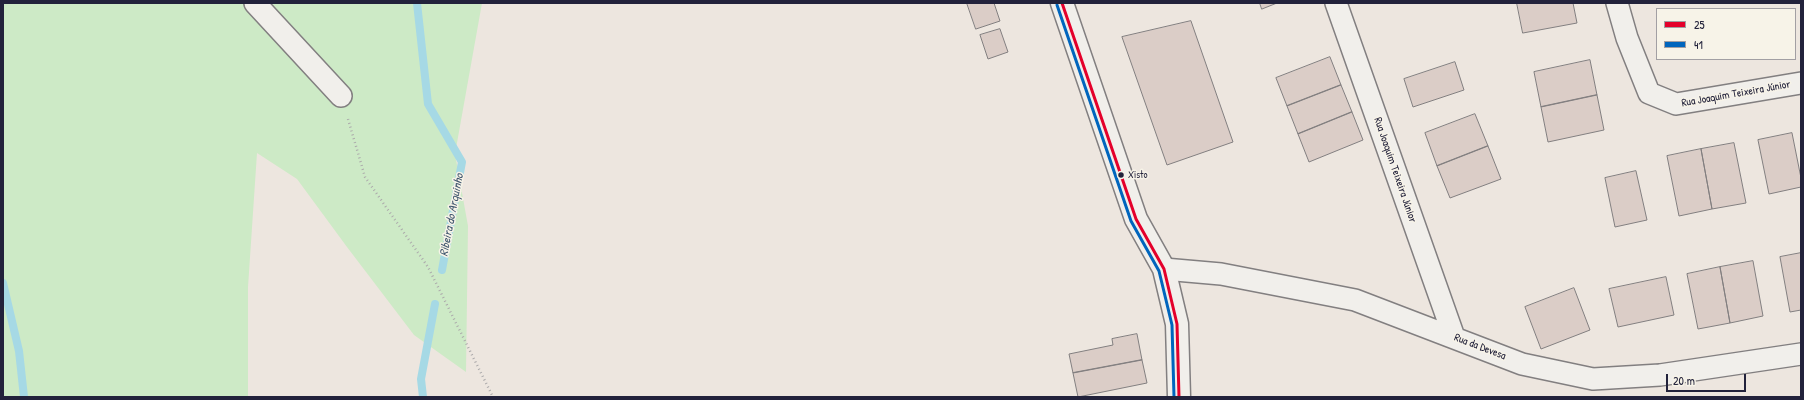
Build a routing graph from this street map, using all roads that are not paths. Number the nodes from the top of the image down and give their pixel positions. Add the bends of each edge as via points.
1 (255, 3) edge
2 (1062, 3) edge
3 (1336, 3) edge
4 (1617, 3) edge
5 (1801, 83) edge
6 (341, 96) road end
7 (1164, 269) junction
8 (1454, 337) junction
9 (1801, 354) edge
10 (1179, 397) edge

1 - 6 street
2 - 7 street via 1136,219
3 - 8 street, Rua Joaquim Teixeira Júnior
4 - 5 street, Rua Joaquim Teixeira Júnior via 1627,38 1649,93 1676,104
7 - 8 street, Rua da Devesa via 1221,274 1355,300
7 - 10 street via 1177,324
8 - 9 street, Rua da Devesa via 1522,364 1593,378 1660,375

